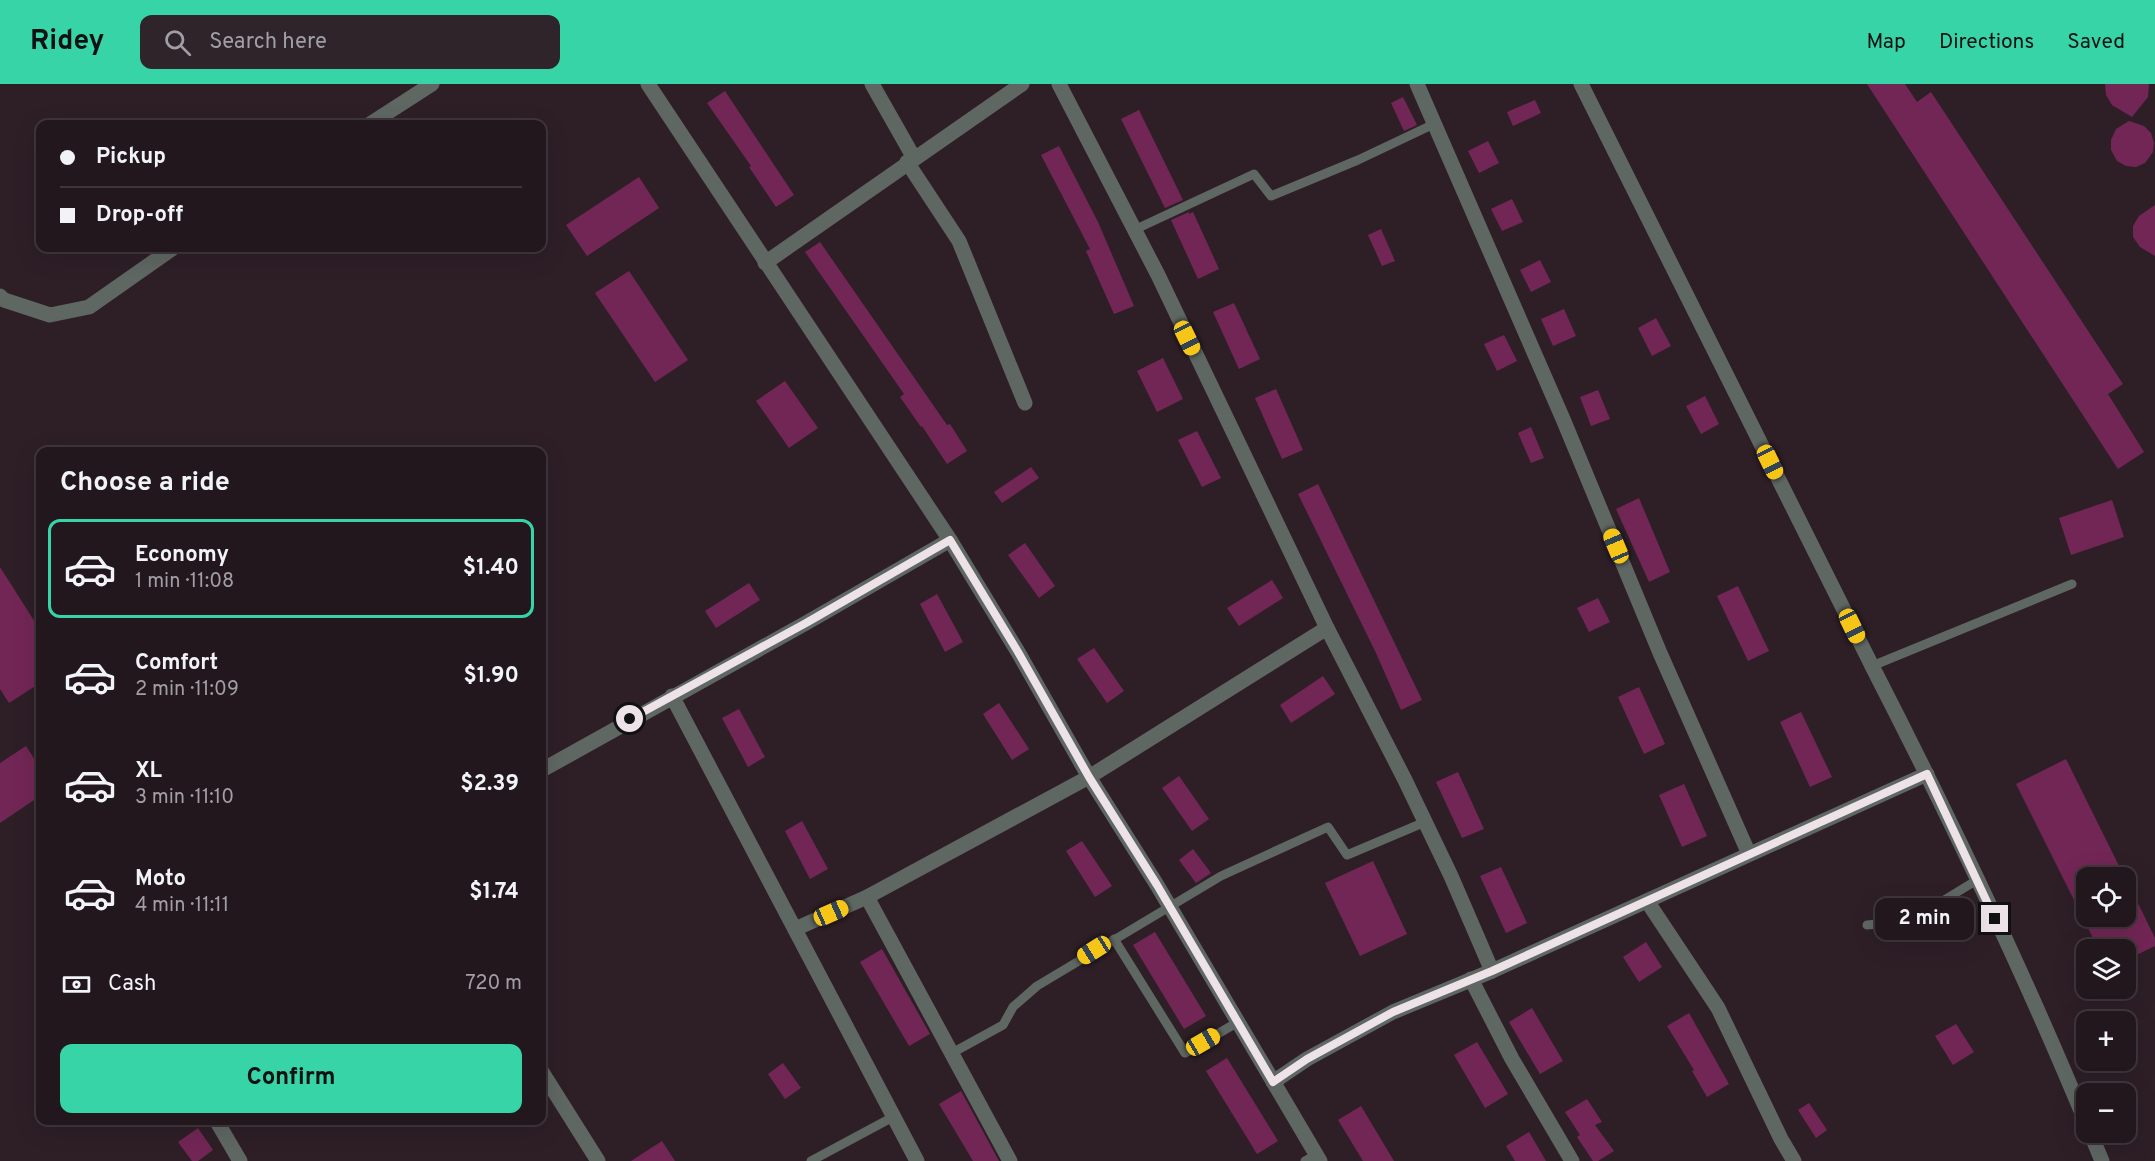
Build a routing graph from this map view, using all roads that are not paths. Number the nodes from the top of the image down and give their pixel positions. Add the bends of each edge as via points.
1 (432, 84) edge
2 (648, 84) edge
3 (872, 84) edge
4 (1022, 84) edge
5 (1059, 84) edge
6 (1417, 84) edge
7 (1581, 84) edge
8 (376, 120) edge
9 (1434, 124) junction
10 (910, 160) junction
11 (1134, 230) junction
12 (167, 252) edge
13 (765, 263) junction
14 (0, 296) edge
15 (1025, 403) dead end
16 (950, 540) junction
17 (2072, 584) dead end
18 (1327, 627) junction
19 (1872, 666) junction
20 (672, 696) junction
21 (546, 768) edge
22 (1927, 774) junction
23 (1089, 777) junction
24 (1425, 822) junction
25 (1749, 854) junction
26 (1977, 880) junction
27 (867, 897) junction
28 (1647, 901) junction
29 (1170, 907) junction
30 (1867, 925) dead end
31 (795, 928) junction
32 (1114, 939) junction
33 (1492, 971) junction
34 (1471, 979) junction
35 (1238, 1022) junction
36 (952, 1053) junction
37 (546, 1078) edge
38 (1273, 1082) junction
39 (2076, 1099) edge
40 (892, 1117) junction
41 (219, 1125) edge
42 (2095, 1143) edge
43 (1314, 1159) edge
44 (240, 1161) edge
45 (598, 1161) edge
46 (811, 1161) edge
47 (917, 1161) edge
48 (1010, 1161) edge
49 (1572, 1161) edge
50 (1794, 1161) edge
51 (2102, 1161) edge

1 - 8 street
2 - 13 street
3 - 10 street
4 - 10 street
5 - 11 street
6 - 9 street
7 - 19 street
9 - 11 lane via 1271,196 1254,174
9 - 25 street
10 - 13 street
10 - 15 street via 959,241
11 - 18 street
12 - 14 street via 89,307 50,315
13 - 16 street
16 - 20 street
16 - 23 street
17 - 19 lane
18 - 23 street
18 - 24 street
19 - 22 street
20 - 21 street
20 - 31 street
22 - 25 street
22 - 26 street
23 - 27 street
23 - 29 street
24 - 29 lane via 1347,855 1328,827 1221,876
24 - 33 street
25 - 28 street
26 - 30 lane via 1910,921
26 - 39 street
27 - 31 street
27 - 36 street
28 - 33 street
28 - 50 street via 1718,1008
29 - 32 lane
29 - 35 street
31 - 40 street
32 - 35 lane via 1185,1053
32 - 36 lane via 1037,986 1013,1007 1003,1025
33 - 34 street
34 - 38 street via 1393,1012
34 - 49 street
35 - 38 street
36 - 48 street
37 - 45 street
38 - 43 street
40 - 46 lane
40 - 47 street
41 - 44 street
42 - 51 street

